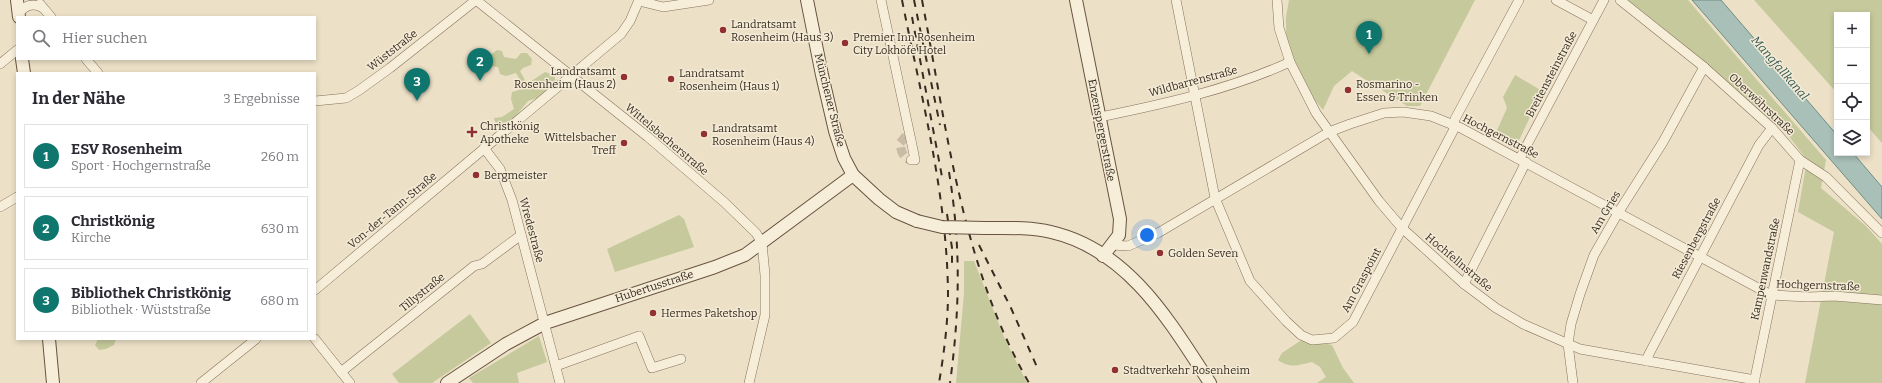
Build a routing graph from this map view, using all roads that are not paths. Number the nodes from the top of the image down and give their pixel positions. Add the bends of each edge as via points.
1 (17, 0) edge
2 (36, 0) edge
3 (476, 0) edge
4 (709, 0) edge
5 (807, 0) edge
6 (881, 0) edge
7 (1076, 0) edge
8 (1176, 0) edge
9 (1276, 0) edge
10 (1519, 0) edge
11 (1556, 0) edge
12 (1604, 0) edge
13 (1620, 0) edge
14 (639, 1) edge
15 (43, 8) junction
16 (18, 16) edge
17 (50, 16) edge
18 (1594, 20) junction
19 (16, 51) edge
20 (22, 60) edge
21 (87, 60) edge
22 (1290, 62) junction
23 (0, 64) edge
24 (1704, 67) junction
25 (24, 72) edge
26 (97, 72) edge
27 (572, 77) junction
28 (1194, 95) junction
29 (316, 101) edge
30 (1100, 117) junction
31 (1454, 125) junction
32 (1772, 128) junction
33 (1329, 132) junction
34 (484, 148) junction
35 (912, 160) dead end
36 (1523, 160) junction
37 (1800, 160) junction
38 (853, 175) junction
39 (16, 197) edge
40 (1215, 198) junction
41 (0, 207) edge
42 (1618, 213) junction
43 (1402, 228) junction
44 (1882, 233) edge
45 (521, 234) junction
46 (762, 243) junction
47 (1112, 245) junction
48 (1103, 256) junction
49 (1700, 256) junction
50 (1464, 284) junction
51 (316, 289) edge
52 (1771, 295) junction
53 (1882, 300) edge
54 (545, 323) junction
55 (49, 340) edge
56 (255, 340) edge
57 (316, 340) edge
58 (1568, 344) junction
59 (681, 359) dead end
60 (1646, 362) junction
61 (556, 366) junction
62 (341, 372) junction
63 (1754, 382) edge
64 (53, 383) edge
65 (201, 383) edge
66 (350, 383) edge
67 (447, 383) edge
68 (560, 383) edge
69 (749, 383) edge
70 (1210, 383) edge
71 (1574, 383) edge

1 - 16 main road
2 - 15 street
3 - 27 street, Wittelsbacherstraße
3 - 29 street, Wüststraße via 358,91 346,98
4 - 14 street via 663,7
5 - 38 main road, Münchener Straße via 836,131 844,158
6 - 35 street via 915,160
7 - 30 main road, Enzenspergerstraße
8 - 28 street, Am Graspoint
9 - 22 street, Hochfellnstraße via 1279,28
10 - 31 street, Am Graspoint
11 - 18 street
12 - 18 street, Breitensteinstraße
13 - 24 street, Oberwöhrstraße
14 - 27 street, Von-der-Tann-Straße via 621,34
15 - 16 street via 32,5 25,7
15 - 17 street
18 - 36 street, Breitensteinstraße
19 - 23 street
20 - 25 main road
21 - 26 street
22 - 28 street, Wildbarrenstraße via 1250,78
22 - 33 street, Hochfellnstraße
24 - 32 street, Oberwöhrstraße
24 - 42 street, Am Gries via 1663,142
27 - 34 street, Von-der-Tann-Straße
27 - 46 street, Wittelsbacherstraße via 724,202 741,217
28 - 30 street, Wildbarrenstraße
28 - 40 street, Am Graspoint
30 - 47 main road, Enzenspergerstraße via 1120,219 1119,235
31 - 33 street, Hochgernstraße via 1417,113 1384,113
31 - 36 street, Hochgernstraße
31 - 43 street, Am Graspoint
32 - 37 street, Oberwöhrstraße
32 - 49 street, Riesenbergstraße via 1759,145
33 - 40 street, Hochgernstraße
33 - 43 street, Hochfellnstraße
34 - 45 street, Wredestraße via 505,179
34 - 51 street, Von-der-Tann-Straße
36 - 42 street, Hochgernstraße
36 - 50 street, Breitensteinstraße
37 - 44 street, Oberwöhrstraße via 1826,177
37 - 52 street, Kampenwandstraße
38 - 46 main road, Hubertusstraße via 796,215
38 - 48 main road, Münchener Straße, bridge via 896,212 917,221 942,227 1032,229 1076,241
39 - 41 street
40 - 43 street, Am Graspoint via 1250,280 1286,321 1301,335 1312,340 1334,338 1353,322
40 - 47 street, Hochgernstraße via 1158,233 1128,246
42 - 49 street, Hochgernstraße
42 - 58 street, Am Gries via 1586,276 1571,324
43 - 50 street, Hochfellnstraße
45 - 54 street, Wredestraße
45 - 62 street, Tillystraße via 482,264 474,266
46 - 54 main road, Hubertusstraße via 745,255 715,267
46 - 69 street via 765,275 764,315
47 - 48 main road, Enzenspergerstraße
48 - 70 main road, Münchener Straße via 1123,270 1150,296
49 - 52 street, Hochgernstraße
49 - 60 street, Riesenbergstraße
50 - 58 street, Hochfellnstraße via 1523,324
52 - 53 street, Hochgernstraße
52 - 63 street, Kampenwandstraße
54 - 61 street, Wredestraße
54 - 67 main road, Hubertusstraße via 500,348
55 - 64 main road
56 - 65 street
57 - 62 street
58 - 60 street, Hochfellnstraße via 1580,349
58 - 71 street, Am Gries
59 - 61 street via 652,368 639,336
60 - 63 street, Hochfellnstraße
61 - 68 street, Wredestraße
62 - 66 street

